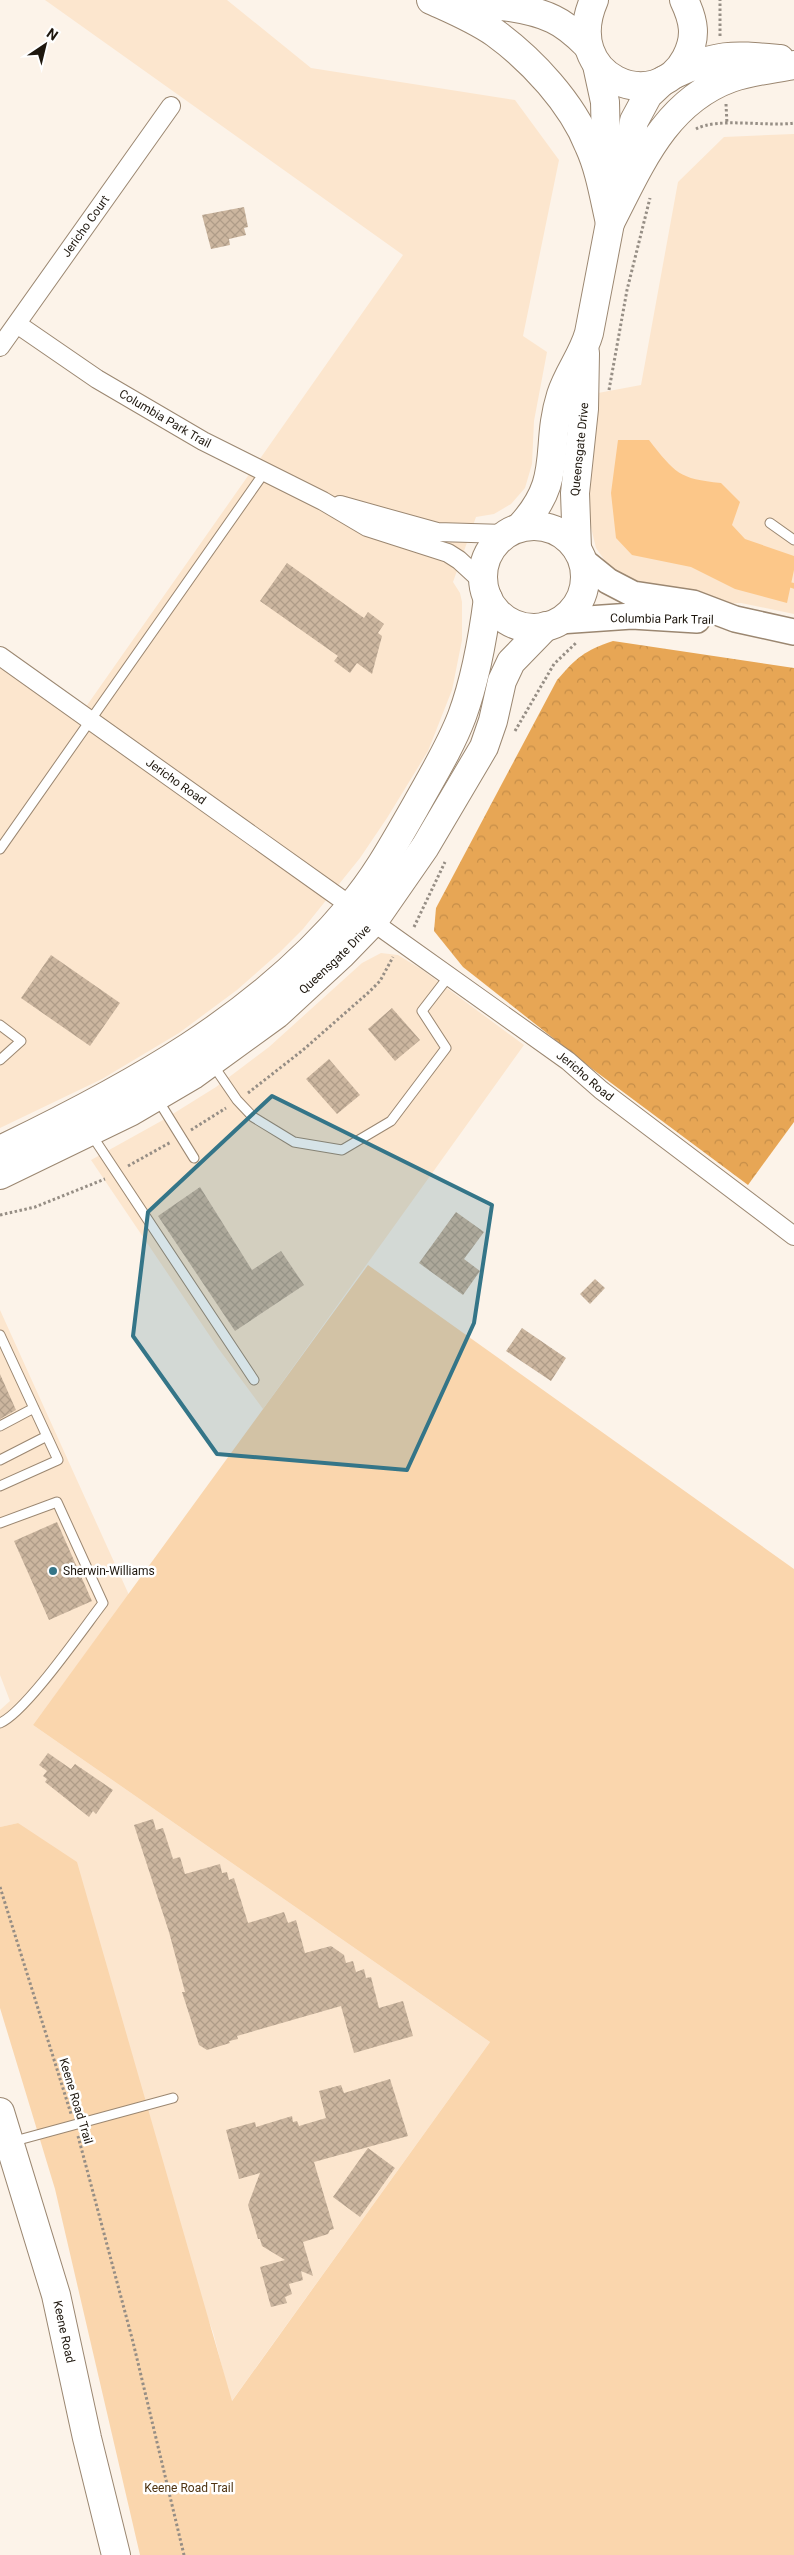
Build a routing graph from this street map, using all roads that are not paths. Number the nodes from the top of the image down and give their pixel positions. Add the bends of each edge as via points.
1 (431, 0) edge
2 (440, 0) edge
3 (594, 0) edge
4 (684, 0) edge
5 (592, 55) junction
6 (794, 60) edge
7 (794, 65) edge
8 (669, 77) junction
9 (171, 106) dead end
10 (610, 223) junction
11 (17, 324) junction
12 (0, 347) edge
13 (585, 348) junction
14 (264, 472) junction
15 (323, 501) junction
16 (770, 523) dead end
17 (513, 531) junction
18 (794, 540) edge
19 (580, 554) junction
20 (486, 591) junction
21 (735, 619) junction
22 (553, 623) junction
23 (794, 632) edge
24 (0, 656) edge
25 (90, 720) junction
26 (0, 849) edge
27 (362, 914) junction
28 (448, 976) junction
29 (0, 1025) edge
30 (0, 1060) edge
31 (211, 1063) junction
32 (156, 1097) junction
33 (90, 1132) junction
34 (0, 1150) edge
35 (194, 1158) dead end
36 (0, 1175) edge
37 (794, 1236) edge
38 (0, 1335) edge
39 (254, 1380) dead end
40 (34, 1408) junction
41 (0, 1426) edge
42 (47, 1436) junction
43 (0, 1460) edge
44 (0, 1486) edge
45 (0, 1523) edge
46 (0, 1723) edge
47 (173, 2098) dead end
48 (0, 2112) edge
49 (9, 2142) junction
50 (116, 2555) edge

1 - 10 main road via 495,34 550,86 575,118 589,145
2 - 5 main road via 542,15 563,24
3 - 5 main road, Queensgate Drive via 586,16
4 - 8 main road via 694,34 690,51
5 - 8 main road via 608,76 622,83 647,86
5 - 10 main road, Queensgate Drive via 605,102
6 - 8 main road via 734,55 697,63
7 - 10 main road via 732,78 711,86 686,104 652,142
8 - 10 main road, Queensgate Drive via 648,95 634,121
9 - 11 street, Jericho Court
10 - 13 main road, Queensgate Drive via 598,296
11 - 12 street, Jericho Court
11 - 14 street, Columbia Park Trail via 156,415
13 - 17 main road, Queensgate Drive via 558,405 547,488 538,505
13 - 19 main road, Queensgate Drive via 584,409 575,493
14 - 15 street, Columbia Park Trail
14 - 25 lane
15 - 17 street, Columbia Park Trail via 437,532
15 - 20 street, Columbia Park Trail via 367,527 448,553 459,560
16 - 18 lane
17 - 19 main road via 536,526 552,529 566,537
17 - 20 main road via 495,544 488,556 484,569
19 - 21 main road, Columbia Park Trail via 602,577 632,594 693,603
19 - 22 main road via 585,574 584,588 575,607
20 - 22 main road via 506,619 532,628
20 - 27 main road via 474,672 462,715 394,844 367,907 368,916
21 - 22 main road, Columbia Park Trail via 632,616
21 - 23 main road, Columbia Park Trail
22 - 27 main road, Queensgate Drive via 510,662 502,681 489,736 425,848
24 - 25 street, Jericho Road
25 - 26 lane
25 - 27 street, Jericho Road
27 - 28 street, Jericho Road
27 - 31 main road, Queensgate Drive via 298,996
27 - 34 main road, Queensgate Drive via 315,944 269,987 174,1059
28 - 31 lane via 422,1011 446,1048 391,1121 342,1150 294,1142 253,1116 237,1100
28 - 37 street, Jericho Road via 568,1061 601,1090
29 - 30 lane via 21,1041
31 - 32 main road, Queensgate Drive
32 - 33 main road, Queensgate Drive
32 - 35 lane
33 - 36 main road, Queensgate Drive
33 - 39 lane
38 - 40 lane
40 - 41 lane
40 - 42 lane
42 - 43 lane
42 - 44 lane via 58,1460
45 - 46 lane via 57,1502 103,1603 47,1676 9,1719
47 - 49 lane
48 - 49 main road, Keene Road
49 - 50 main road, Keene Road via 56,2295

